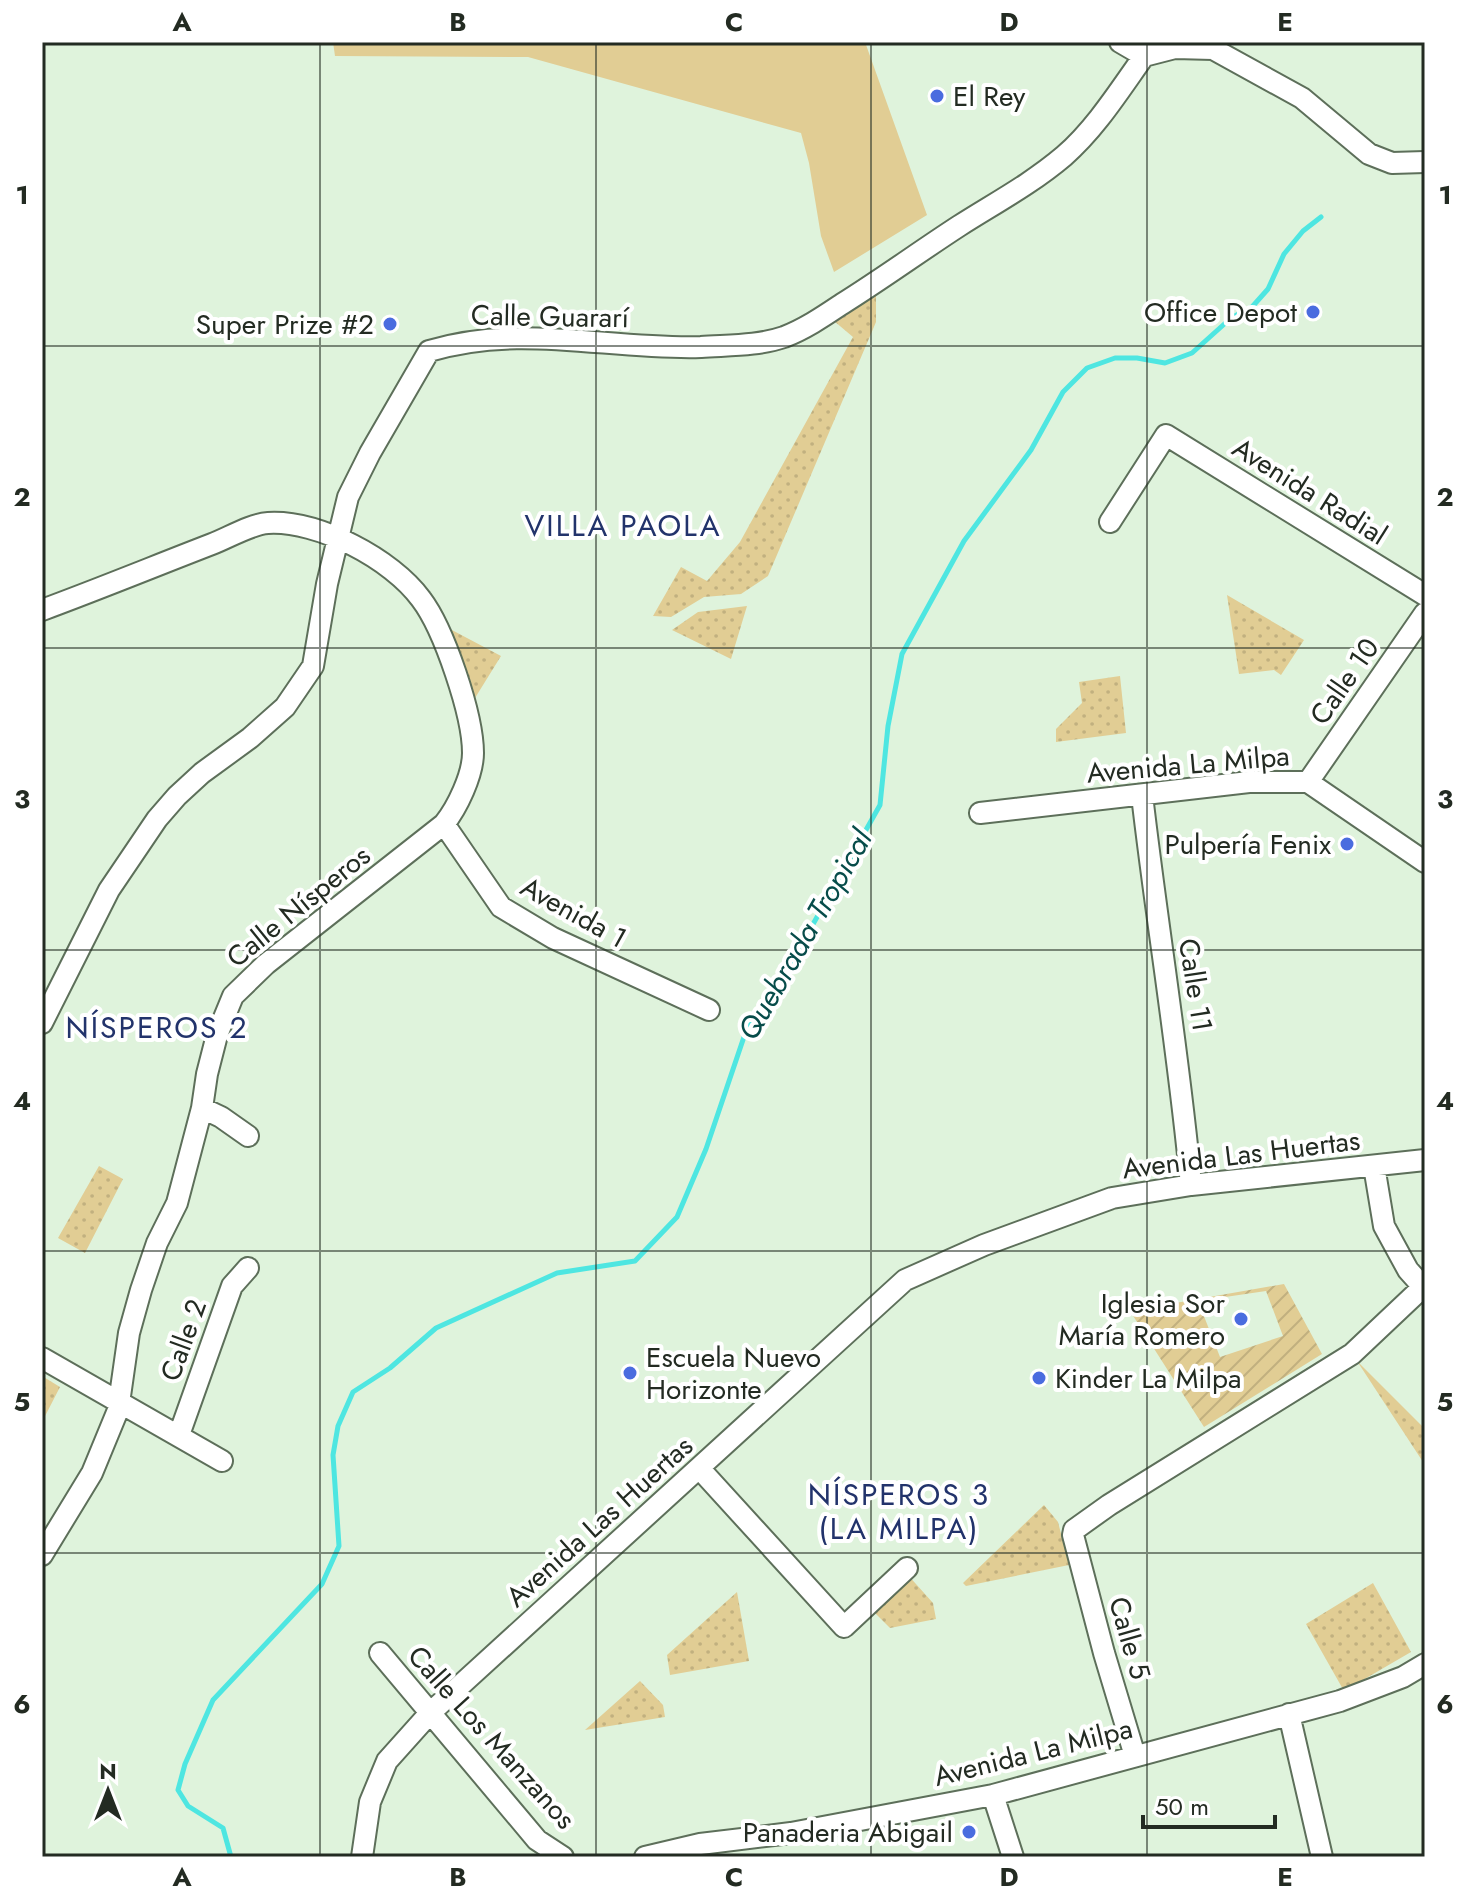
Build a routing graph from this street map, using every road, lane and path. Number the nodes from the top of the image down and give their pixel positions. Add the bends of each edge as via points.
1 (1120, 42) edge
2 (1144, 56) junction
3 (1425, 162) edge
4 (1110, 522) dead end
5 (337, 536) junction
6 (1425, 595) edge
7 (42, 610) edge
8 (1425, 613) edge
9 (1308, 782) junction
10 (1142, 795) junction
11 (980, 813) dead end
12 (444, 824) junction
13 (1425, 862) edge
14 (709, 1010) dead end
15 (42, 1023) edge
16 (202, 1108) junction
17 (248, 1136) dead end
18 (1425, 1160) edge
19 (1374, 1166) junction
20 (1191, 1185) junction
21 (248, 1268) dead end
22 (1424, 1288) edge
23 (42, 1358) edge
24 (119, 1402) junction
25 (179, 1435) junction
26 (222, 1461) dead end
27 (699, 1468) junction
28 (42, 1555) edge
29 (907, 1568) dead end
30 (380, 1653) dead end
31 (1425, 1664) edge
32 (430, 1713) junction
33 (1289, 1714) junction
34 (1135, 1756) junction
35 (993, 1795) junction
36 (541, 1848) edge
37 (764, 1848) edge
38 (362, 1857) edge
39 (563, 1857) edge
40 (645, 1857) edge
41 (1013, 1857) edge
42 (1322, 1857) edge

1 - 2 street
2 - 3 street via 1175,48 1213,49 1302,98 1369,154 1392,163
2 - 5 street, Calle Guararí via 1095,124 1065,155 887,276 783,337 763,343 669,347 489,338 429,351 348,497
4 - 6 street, Avenida Radial via 1166,435
5 - 7 street, Calle Nísperos via 266,523
5 - 12 street, Calle Nísperos via 379,561 421,598 453,663 474,754 458,807
5 - 15 street, Calle Guararí via 313,666 285,707 202,773 157,819 109,890
8 - 9 street, Calle 10
9 - 10 street, Avenida La Milpa via 1249,782
9 - 13 street, Avenida La Milpa
10 - 11 street, Avenida La Milpa
10 - 20 street, Calle 11
12 - 14 street, Avenida 1 via 501,907 553,938
12 - 16 street, Calle Nísperos via 233,996 217,1035
16 - 17 street
16 - 24 street, Calle Nísperos via 177,1203 141,1290
18 - 19 street, Avenida Las Huertas
19 - 20 street, Avenida Las Huertas
19 - 22 street via 1384,1226
20 - 27 street, Avenida Las Huertas via 1112,1198 905,1280
21 - 25 street, Calle 2 via 232,1286
22 - 34 street, Calle 5 via 1352,1354 1078,1525 1073,1535
23 - 24 street
24 - 25 street
24 - 28 street, Calle Nísperos via 92,1473
25 - 26 street
27 - 29 street via 844,1627
27 - 32 street, Avenida Las Huertas
30 - 32 street, Calle Los Manzanos
31 - 33 street, Avenida La Milpa via 1340,1701
32 - 36 street, Calle Los Manzanos
32 - 38 street, Avenida Las Huertas via 387,1761 370,1802
33 - 34 street, Avenida La Milpa
33 - 42 street
34 - 35 street, Avenida La Milpa
35 - 37 street, Avenida La Milpa
35 - 41 street
36 - 39 street, Calle Los Manzanos
37 - 40 street, Avenida La Milpa via 700,1844

